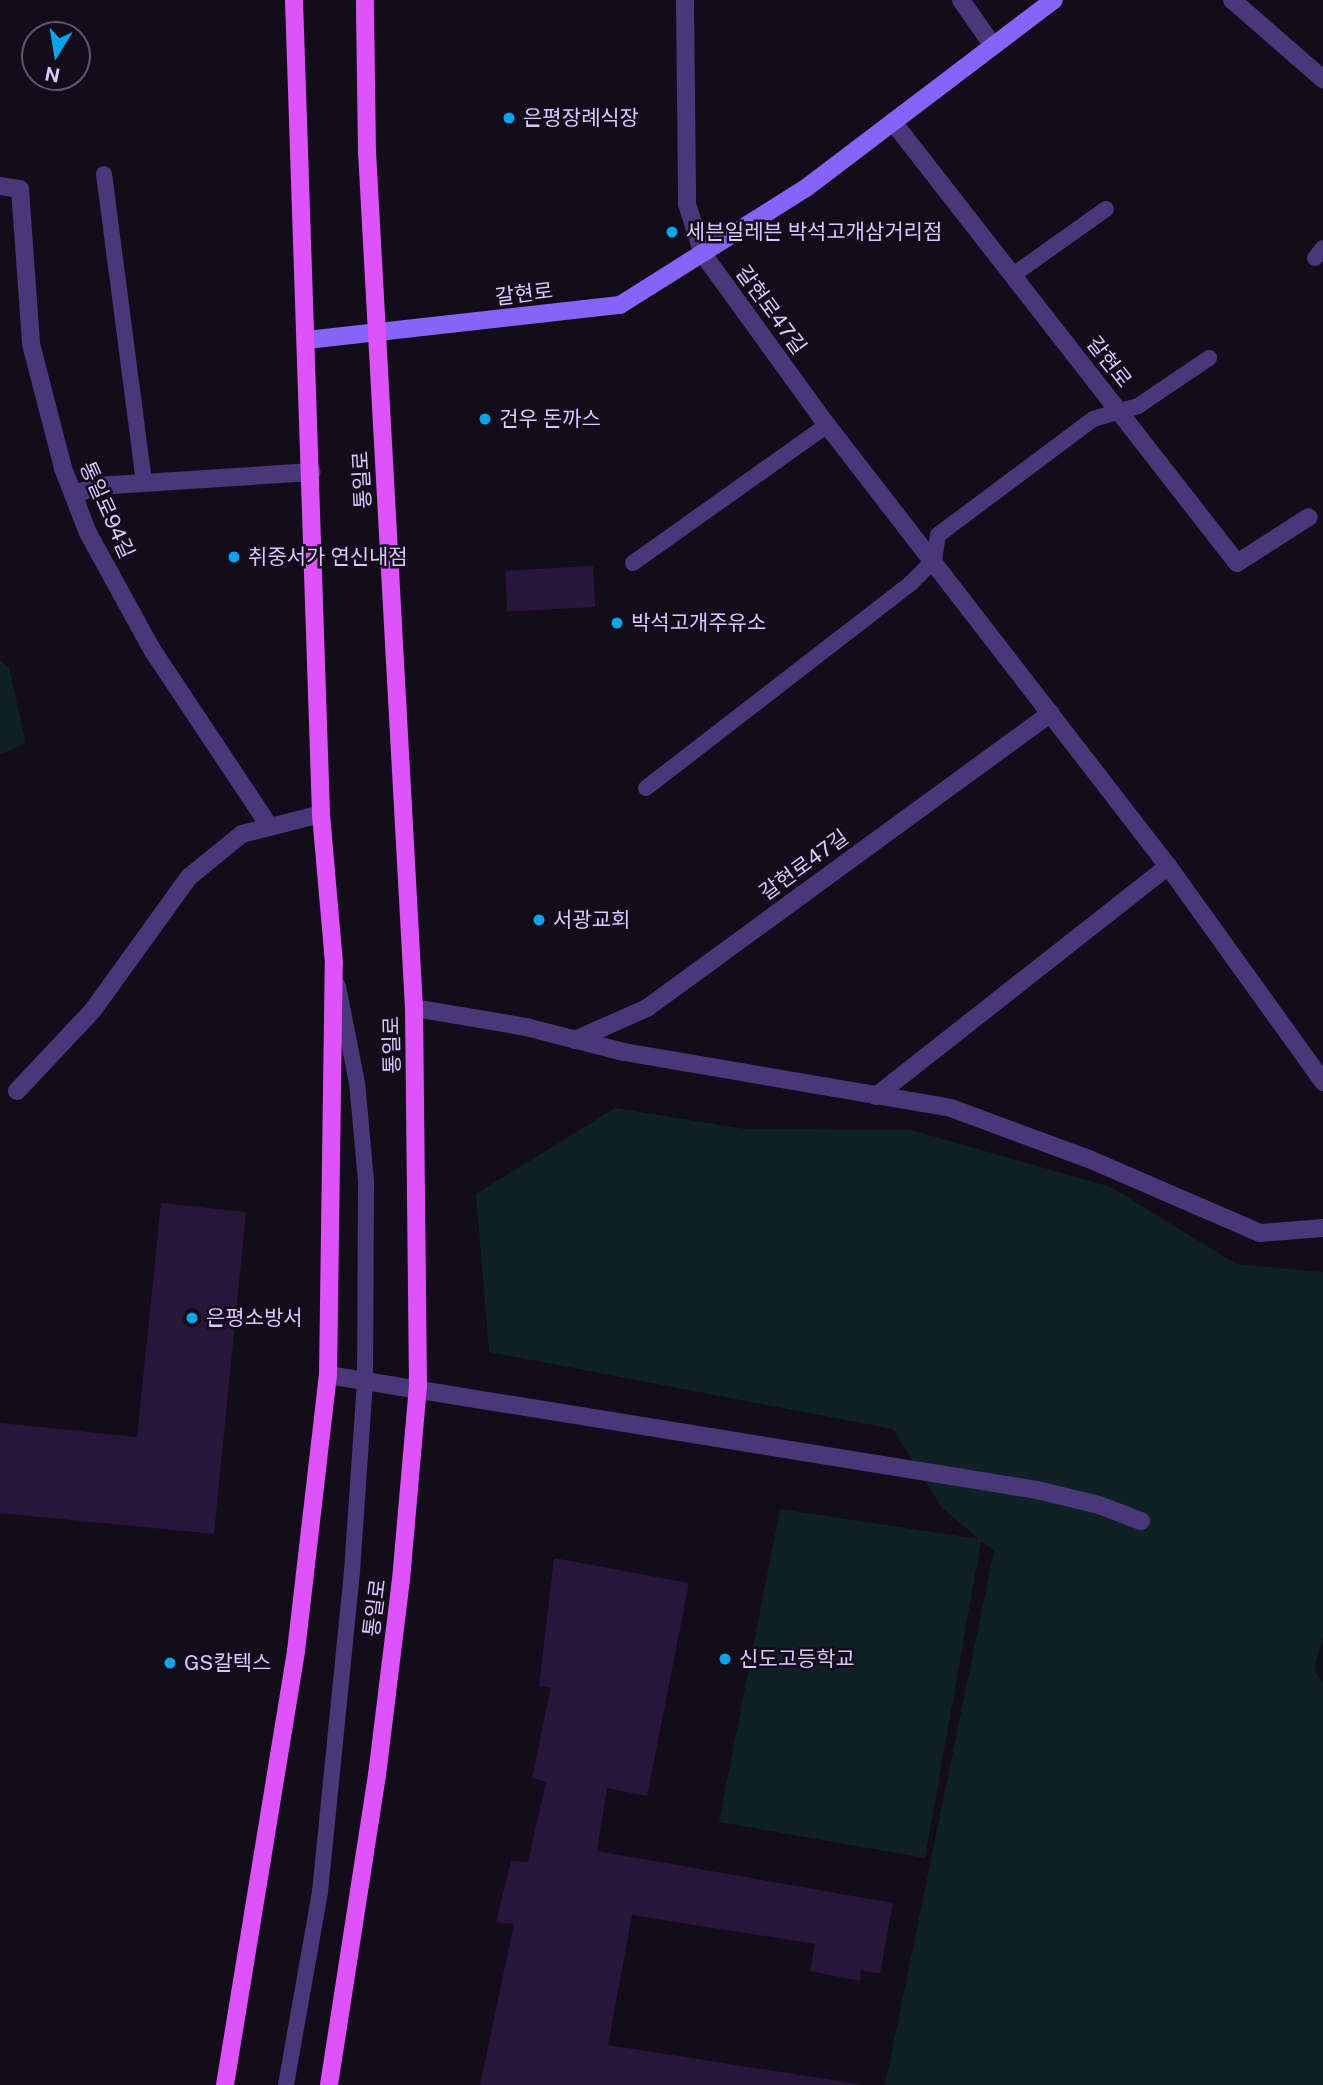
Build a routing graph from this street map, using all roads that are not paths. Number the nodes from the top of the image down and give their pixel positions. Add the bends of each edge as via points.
1 (294, 0) edge
2 (365, 0) edge
3 (685, 0) edge
4 (961, 0) edge
5 (1054, 0) edge
6 (1232, 0) edge
7 (993, 46) junction
8 (1323, 79) edge
9 (893, 122) junction
10 (104, 174) dead end
11 (0, 186) edge
12 (1106, 209) dead end
13 (703, 254) junction
14 (1013, 275) junction
15 (378, 335) junction
16 (307, 340) junction
17 (1209, 358) dead end
18 (1118, 410) junction
19 (827, 425) junction
20 (313, 472) junction
21 (144, 482) junction
22 (73, 495) junction
23 (1308, 517) dead end
24 (933, 560) junction
25 (633, 563) dead end
26 (1051, 713) junction
27 (646, 788) dead end
28 (321, 814) junction
29 (270, 827) junction
30 (1168, 866) junction
31 (334, 963) junction
32 (414, 1008) junction
33 (575, 1040) junction
34 (1323, 1082) edge
35 (17, 1091) dead end
36 (876, 1096) junction
37 (1323, 1228) edge
38 (328, 1375) junction
39 (365, 1379) junction
40 (418, 1387) junction
41 (1140, 1521) dead end
42 (225, 2085) edge
43 (286, 2085) edge
44 (330, 2085) edge

1 - 16 main road
2 - 15 main road, 통일로 via 367,152
3 - 13 street via 687,205
4 - 7 street
5 - 7 main road, 갈현로
6 - 8 street
7 - 9 main road, 갈현로
9 - 13 main road, 갈현로 via 806,188
9 - 14 street, 갈현로
10 - 21 lane
11 - 22 street, 통일로94길 via 20,189 31,344
12 - 14 lane
13 - 15 main road, 갈현로 via 620,305
13 - 19 street, 갈현로47길
14 - 18 street, 갈현로
15 - 16 main road, 갈현로
15 - 32 main road, 통일로
16 - 20 main road
17 - 18 lane via 1138,405
18 - 23 street, 갈현로 via 1237,563
18 - 24 lane via 1093,419 937,535
19 - 24 street, 갈현로47길
19 - 25 lane
20 - 21 street
20 - 28 main road
21 - 22 street via 96,486
22 - 29 street, 통일로94길 via 88,533 153,651
24 - 26 street, 갈현로47길
24 - 27 lane via 910,584
26 - 30 street, 갈현로47길
26 - 33 street, 갈현로47길 via 647,1008
28 - 29 street
28 - 31 main road
29 - 35 street via 242,834 189,877 93,1010
30 - 34 street, 갈현로47길
30 - 36 street
31 - 38 main road
31 - 39 lane via 357,1083 366,1181
32 - 33 street
32 - 40 main road, 통일로
33 - 36 street
36 - 37 street via 951,1108 1089,1159 1261,1233
38 - 39 street
38 - 42 main road via 296,1651
39 - 40 street
39 - 43 lane via 352,1572 320,1892
40 - 41 street via 1037,1490 1099,1504
40 - 44 main road, 통일로 via 380,1749

